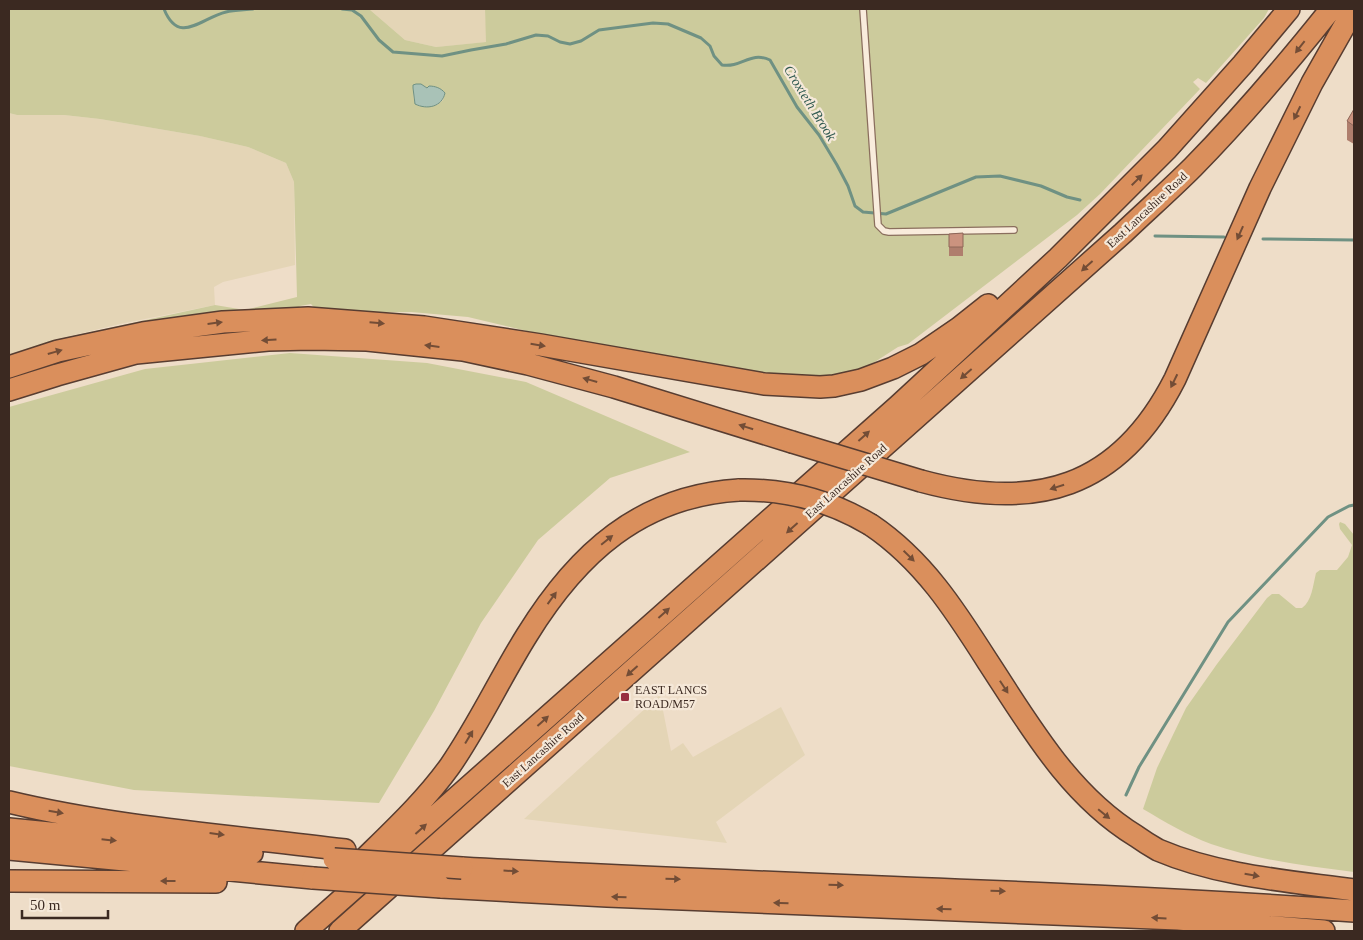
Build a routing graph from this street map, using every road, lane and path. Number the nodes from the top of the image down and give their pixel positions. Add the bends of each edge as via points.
1 (863, 9) edge
2 (1289, 9) edge
3 (1330, 9) edge
4 (1354, 9) edge
5 (1102, 214) junction
6 (1014, 230) dead end
7 (9, 367) edge
8 (9, 390) edge
9 (9, 802) edge
10 (9, 829) edge
11 (9, 848) edge
12 (340, 854) junction
13 (9, 881) edge
14 (309, 882) junction
15 (1354, 890) edge
16 (1354, 911) edge
17 (1294, 929) junction
18 (290, 931) edge
19 (306, 931) edge
20 (340, 931) edge
21 (1186, 931) edge
22 (1324, 931) edge

1 - 6 lane via 876,211 880,228 889,232
5 -> 2 highway, East Lancashire Road via 1185,129
3 -> 20 highway, East Lancashire Road via 1242,115 1130,226
4 -> 8 highway, bridge via 1312,83 1260,188 1168,394 1137,437 1120,453 1100,468 1045,491 1013,495 947,488 623,389 536,366 463,350 367,340 268,340 136,353
7 -> 5 highway via 58,351 143,333 224,322 308,318 424,327 764,384 834,386 884,372 920,354 959,328
19 -> 5 highway, East Lancashire Road via 898,406
9 -> 12 highway via 115,822
10 -> 12 highway via 156,844
11 - 14 highway
12 -> 16 highway, bridge via 462,868 1111,896
14 -> 13 highway
17 -> 14 highway, bridge via 1178,919 608,896 375,882
18 -> 15 highway, bridge via 420,804 469,737 526,635 588,555 616,532 663,507 704,495 740,490 780,492 834,506 871,525 912,558 947,599 1032,730 1080,792 1126,830 1157,850 1194,862 1232,872
17 - 21 highway
17 - 22 highway

